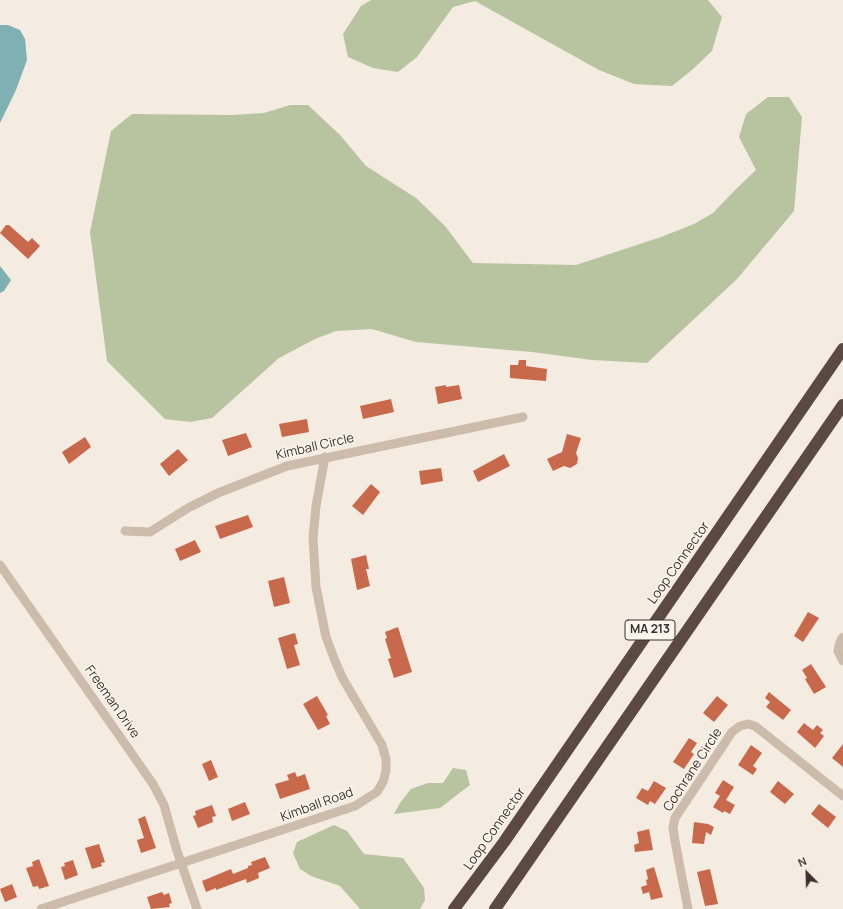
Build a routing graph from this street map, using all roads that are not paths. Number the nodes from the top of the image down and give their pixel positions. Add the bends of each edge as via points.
1 (843, 350) edge
2 (843, 405) edge
3 (523, 417) dead end
4 (325, 457) junction
5 (125, 531) dead end
6 (0, 566) edge
7 (843, 637) edge
8 (843, 661) edge
9 (843, 796) edge
10 (182, 863) junction
11 (41, 909) edge
12 (197, 909) edge
13 (454, 909) edge
14 (495, 909) edge
15 (688, 909) edge

1 - 13 highway, Loop Connector / MA 213 via 504,842
2 - 14 highway, MA 213
3 - 4 street, Kimball Circle
4 - 5 street, Kimball Circle via 287,466 242,482 188,508 150,532
4 - 10 street, Kimball Road via 313,538 321,613 326,637 343,679 382,745 386,759 383,782 377,792 355,806
6 - 10 street, Freeman Drive via 153,784 164,805
7 - 8 street via 838,651
9 - 15 street, Cochrane Circle via 755,726 740,726 732,732 675,818 675,841
10 - 11 street, Kimball Road
10 - 12 street, Freeman Drive

